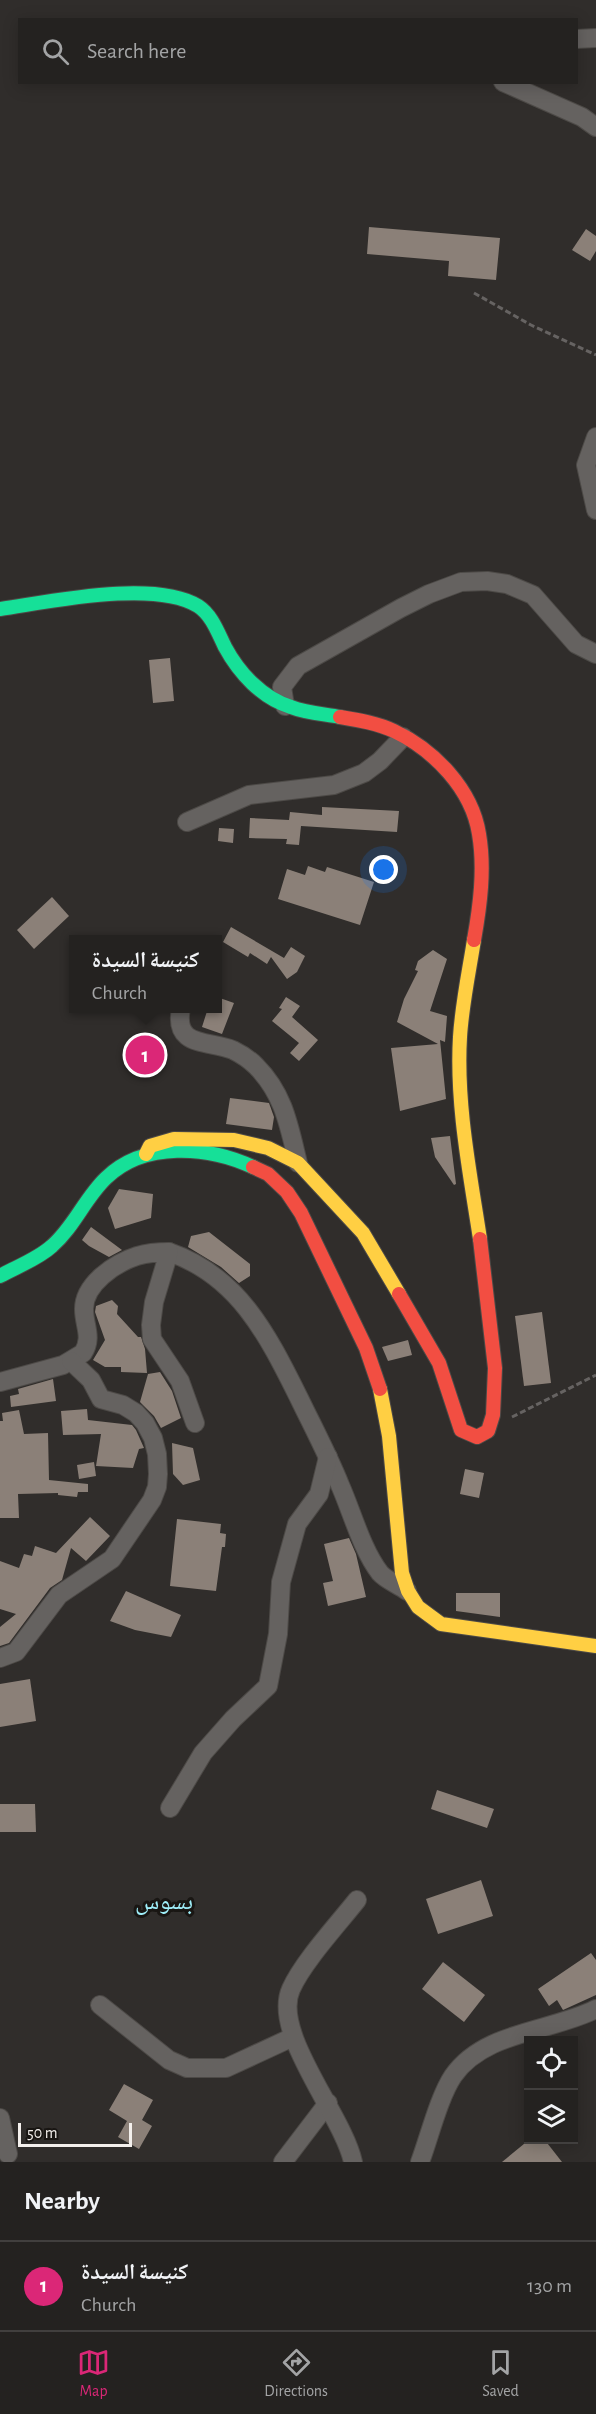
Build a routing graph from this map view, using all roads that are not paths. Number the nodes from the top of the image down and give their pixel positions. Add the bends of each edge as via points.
1 (596, 38) edge
2 (578, 39) edge
3 (508, 84) edge
4 (596, 127) edge
5 (596, 437) edge
6 (596, 510) edge
7 (0, 609) edge
8 (596, 654) edge
9 (285, 706) junction
10 (403, 737) junction
11 (188, 822) dead end
12 (180, 1013) edge
13 (146, 1154) junction
14 (298, 1163) junction
15 (169, 1252) junction
16 (0, 1276) edge
17 (71, 1361) junction
18 (0, 1382) edge
19 (195, 1423) dead end
20 (328, 1456) junction
21 (406, 1591) junction
22 (596, 1646) edge
23 (0, 1658) edge
24 (170, 1808) dead end
25 (357, 1900) dead end
26 (100, 2005) dead end
27 (596, 2009) edge
28 (293, 2037) junction
29 (328, 2103) junction
30 (0, 2118) edge
31 (8, 2154) dead end
32 (283, 2162) edge
33 (353, 2162) edge
34 (420, 2162) edge

1 - 2 street
3 - 4 street
5 - 6 street via 586,465
7 - 9 street via 106,592 143,593 193,603 206,613 238,669
8 - 9 street via 576,644 533,595 497,582 461,582 400,608 298,666 282,687
9 - 10 street via 393,730
10 - 11 street via 364,773 334,785 249,795
10 - 14 street via 431,756 468,794 478,820 483,856 460,1034 458,1084 487,1285 495,1380 495,1414 491,1427 479,1438 461,1430 439,1364 363,1233
12 - 14 street via 187,1037 233,1050 256,1067 271,1085 285,1110
13 - 14 street via 150,1146 174,1138 206,1138 268,1148
13 - 16 street via 105,1179 67,1232 50,1248
13 - 21 street via 188,1151 244,1163 268,1174 302,1213 372,1361 379,1386 395,1484
15 - 17 street via 135,1256 93,1284 84,1300 88,1346
15 - 19 street via 154,1302 152,1340 180,1380
15 - 20 street via 193,1260 227,1286 252,1313
17 - 18 street
17 - 23 street via 92,1380 101,1399 123,1405 145,1423 157,1454 157,1487 112,1559 59,1595 16,1652
20 - 21 street via 381,1574
20 - 24 street via 319,1494 297,1524 281,1582 278,1634 268,1686 203,1753
21 - 22 street via 428,1618 441,1624
25 - 28 street via 290,1990 287,2010
26 - 28 street via 169,2060 187,2068 226,2068
27 - 34 street via 511,2038 465,2061 452,2078
28 - 29 street
29 - 32 street
29 - 33 street via 348,2141
30 - 31 street

